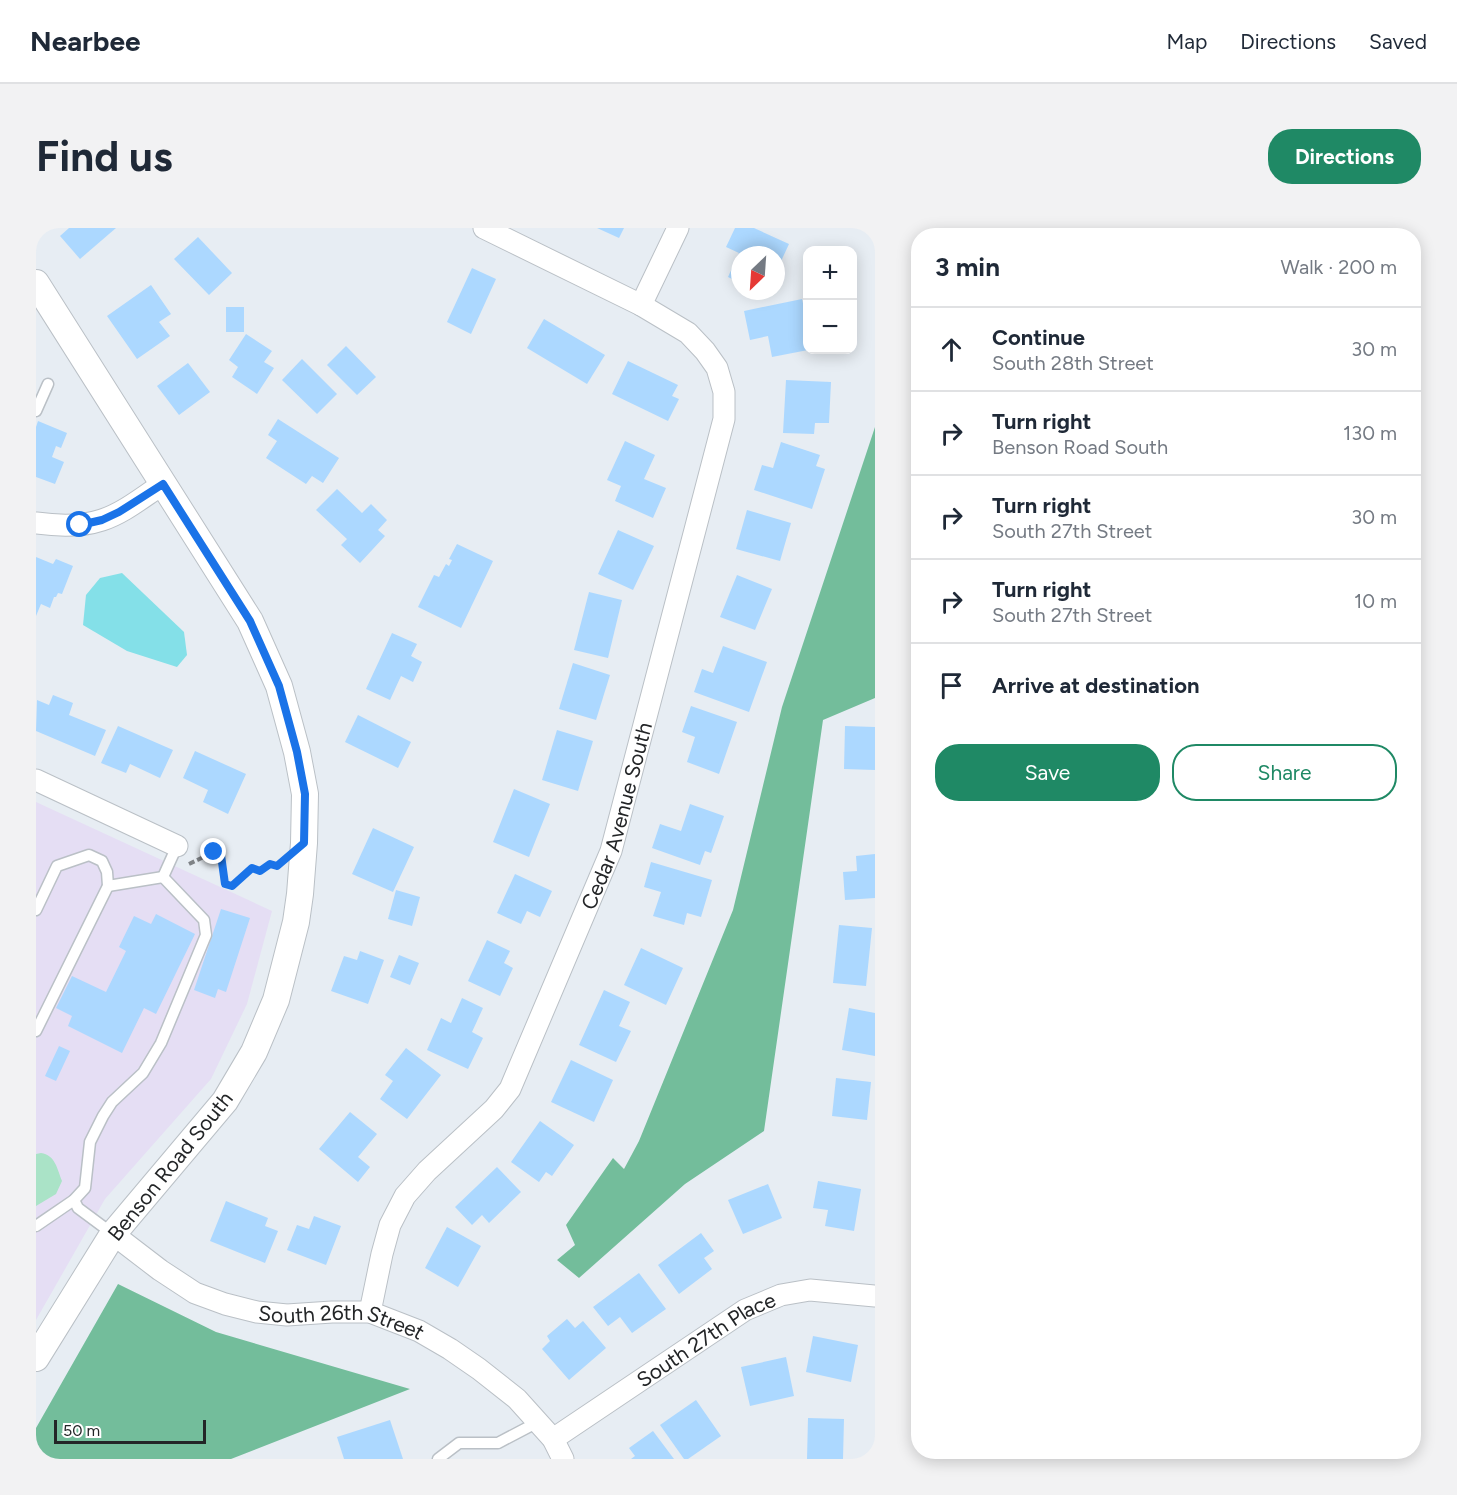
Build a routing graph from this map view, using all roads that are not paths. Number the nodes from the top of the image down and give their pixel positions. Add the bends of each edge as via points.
1 (484, 228) edge
2 (678, 228) edge
3 (36, 283) edge
4 (640, 305) junction
5 (48, 384) dead end
6 (36, 411) edge
7 (163, 484) junction
8 (36, 523) edge
9 (36, 780) edge
10 (177, 846) joint
11 (164, 877) junction
12 (108, 886) junction
13 (36, 910) edge
14 (36, 1031) edge
15 (74, 1200) junction
16 (36, 1226) edge
17 (113, 1234) junction
18 (875, 1296) edge
19 (370, 1312) junction
20 (36, 1358) edge
21 (538, 1422) junction
22 (552, 1439) junction
23 (438, 1459) edge
24 (563, 1459) edge

1 - 4 street, Cedar Avenue South
2 - 4 street
3 - 7 street, Benson Road South
4 - 19 street, Cedar Avenue South via 688,333 705,351 717,368 724,392 724,419 611,851 510,1089 405,1196 390,1225
5 - 6 lane
7 - 8 street via 102,520 80,525
7 - 17 street, Benson Road South via 250,621 279,686 305,794 304,843 296,922 276,1000 254,1052 225,1101
9 - 10 street
10 - 11 lane
11 - 12 lane
11 - 15 lane via 204,920 206,934 161,1043 144,1073 112,1102 90,1142 85,1188
12 - 13 lane via 102,861 89,855 57,866
12 - 14 lane
15 - 16 lane
15 - 17 lane via 78,1208
17 - 19 street, South 26th Street via 195,1293 225,1304 287,1315
17 - 20 street, Benson Road South
18 - 22 street, South 27th Place via 810,1290 781,1295 746,1310
19 - 21 street, South 26th Street via 419,1331 450,1349 517,1399
21 - 22 street, South 26th Street
21 - 23 lane via 498,1443 459,1443
22 - 24 street, South 26th Street

